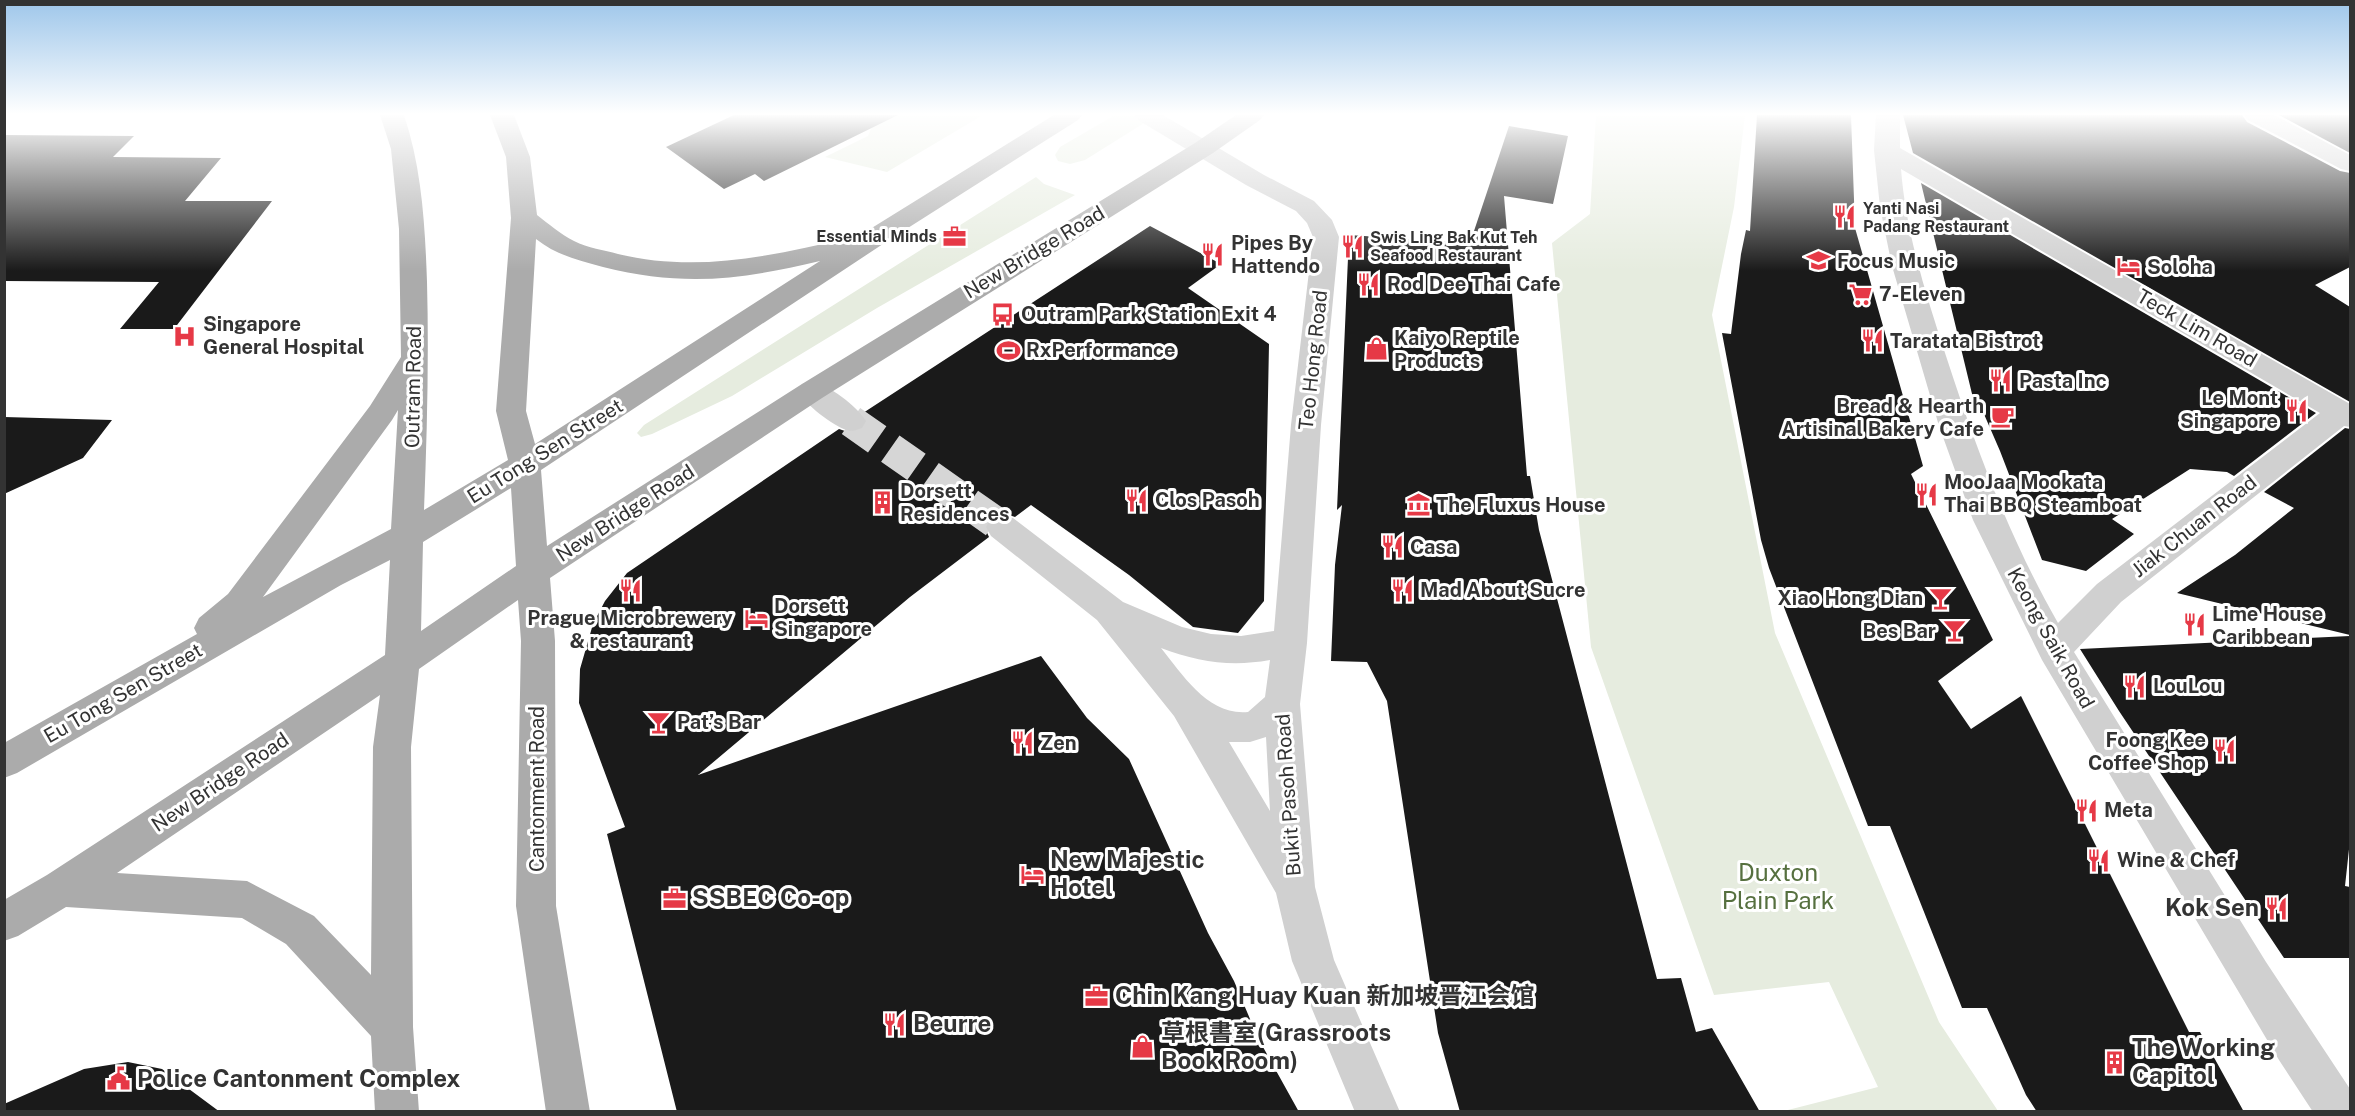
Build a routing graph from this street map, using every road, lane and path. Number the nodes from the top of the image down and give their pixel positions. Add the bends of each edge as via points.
1 (405, 167) edge
2 (519, 167) edge
3 (988, 167) edge
4 (1173, 167) edge
5 (1234, 167) edge
6 (1888, 167) edge
7 (1916, 167) edge
8 (524, 218) junction
9 (869, 242) junction
10 (415, 357) junction
11 (812, 391) junction
12 (2346, 414) edge
13 (851, 421) tunnel mouth
14 (525, 465) junction
15 (407, 536) junction
16 (1012, 536) tunnel mouth
17 (532, 572) junction
18 (1109, 610) junction
19 (1290, 643) junction
20 (2054, 650) junction
21 (402, 662) junction
22 (1282, 704) junction
23 (1187, 705) junction
24 (70, 723) junction
25 (4, 762) edge
26 (1295, 887) junction
27 (61, 888) junction
28 (4, 922) edge
29 (392, 1027) junction
30 (397, 1112) edge
31 (568, 1112) edge
32 (1378, 1112) edge
33 (2340, 1112) edge

1 - 10 main road, Outram Road via 412,229
2 - 8 main road
3 - 9 main road, Eu Tong Sen Street
4 - 11 main road, New Bridge Road
5 - 19 street, Teo Hong Road via 1305,206 1319,219 1326,237 1306,425
6 - 20 street, Keong Saik Road via 1894,223 1909,288 1956,432 1999,541
7 - 12 street, Teck Lim Road
8 - 9 main road via 566,247 620,263 687,273 735,271
8 - 14 main road via 511,411
9 - 14 main road, Eu Tong Sen Street
10 - 15 main road, Outram Road
10 - 24 main road via 381,413 240,603 202,635
11 - 13 street
11 - 17 main road, New Bridge Road
12 - 20 street, Jiak Chuan Road via 2109,593
14 - 15 main road, Eu Tong Sen Street
14 - 17 main road, Cantonment Road
15 - 21 main road, Outram Road
15 - 24 main road, Eu Tong Sen Street
16 - 18 street, Bukit Pasoh Road
17 - 21 main road, New Bridge Road
17 - 31 main road, Cantonment Road via 538,641 536,906
18 - 19 street, Bukit Pasoh Road via 1177,641 1201,646 1227,650
18 - 23 street, Bukit Pasoh Road
19 - 22 street, Teo Hong Road
20 - 33 street, Keong Saik Road via 2278,1021
21 - 27 main road, New Bridge Road
21 - 29 main road via 392,747
22 - 23 street, Bukit Pasoh Road via 1260,723 1229,726 1218,725
22 - 26 street, Bukit Pasoh Road
23 - 26 street, Bukit Pasoh Road
24 - 25 main road, Eu Tong Sen Street
26 - 32 street, Bukit Pasoh Road via 1313,961
27 - 28 main road, New Bridge Road
27 - 29 main road via 247,900 300,930
29 - 30 main road

